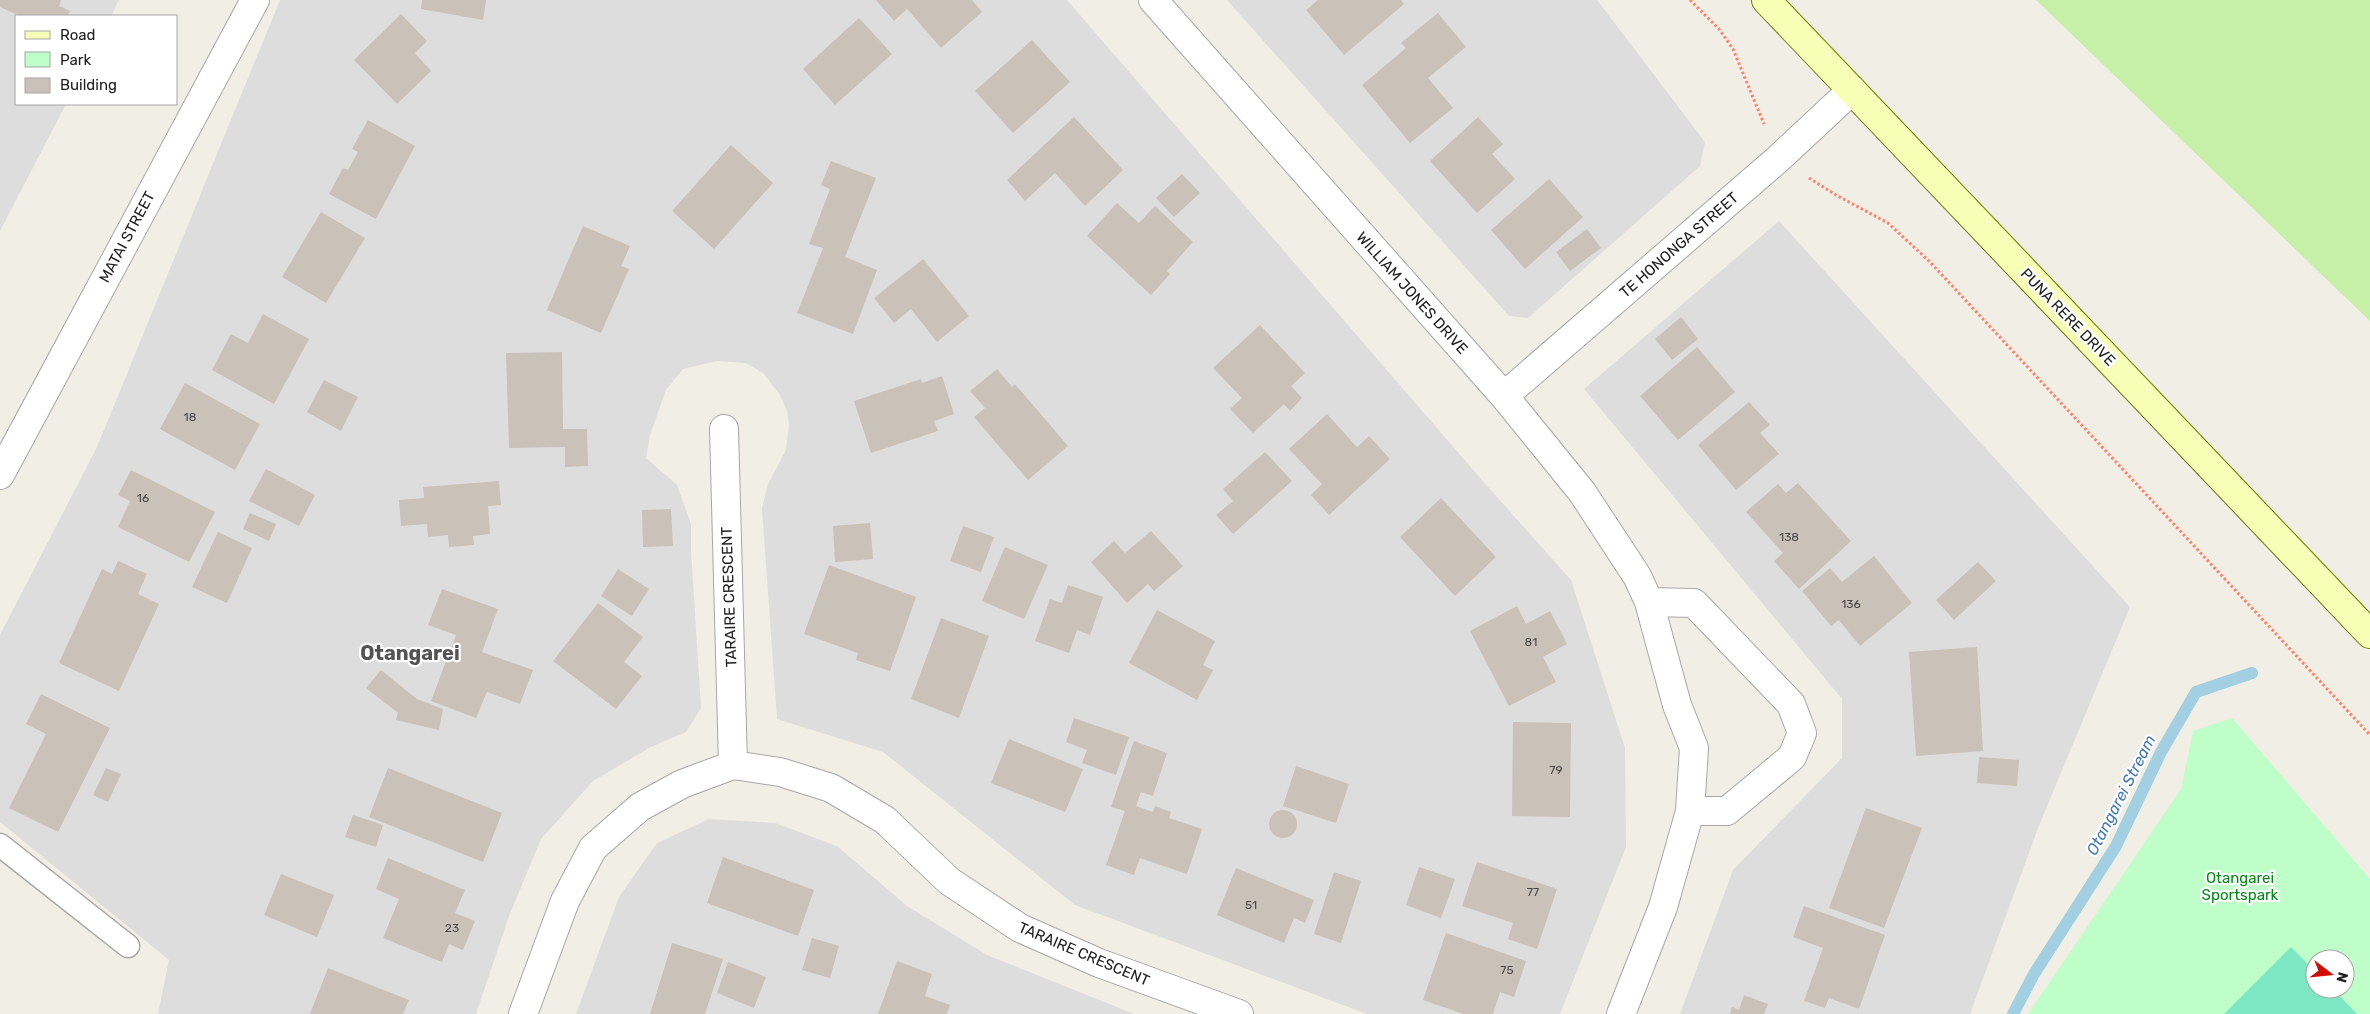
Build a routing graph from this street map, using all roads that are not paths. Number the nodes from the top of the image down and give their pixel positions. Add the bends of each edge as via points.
1 (254, 0) edge
2 (1153, 0) edge
3 (1766, 0) edge
4 (1852, 90) junction
5 (1504, 396) junction
6 (724, 429) dead end
7 (0, 475) edge
8 (1649, 602) junction
9 (2370, 634) edge
10 (733, 765) junction
11 (1690, 811) junction
12 (0, 845) edge
13 (128, 946) dead end
14 (523, 1014) edge
15 (1239, 1014) edge
16 (1621, 1014) edge

1 - 7 street, MATAI STREET
2 - 5 street, WILLIAM JONES DRIVE
3 - 4 main road, PUNA RERE DRIVE
4 - 5 street, TE HONONGA STREET via 1778,159
4 - 9 main road, PUNA RERE DRIVE
5 - 8 street, WILLIAM JONES DRIVE via 1582,492 1637,576
6 - 10 street, TARAIRE CRESCENT
8 - 11 street, WILLIAM JONES DRIVE via 1677,705 1694,748
8 - 11 street via 1694,603 1791,704 1802,732 1792,757 1727,811
10 - 14 street, TARAIRE CRESCENT via 682,784 640,807 593,848 565,901
10 - 15 street, TARAIRE CRESCENT via 780,772 831,788 885,820 949,881 1020,928 1099,963
11 - 16 street, WILLIAM JONES DRIVE via 1663,907
12 - 13 lane

